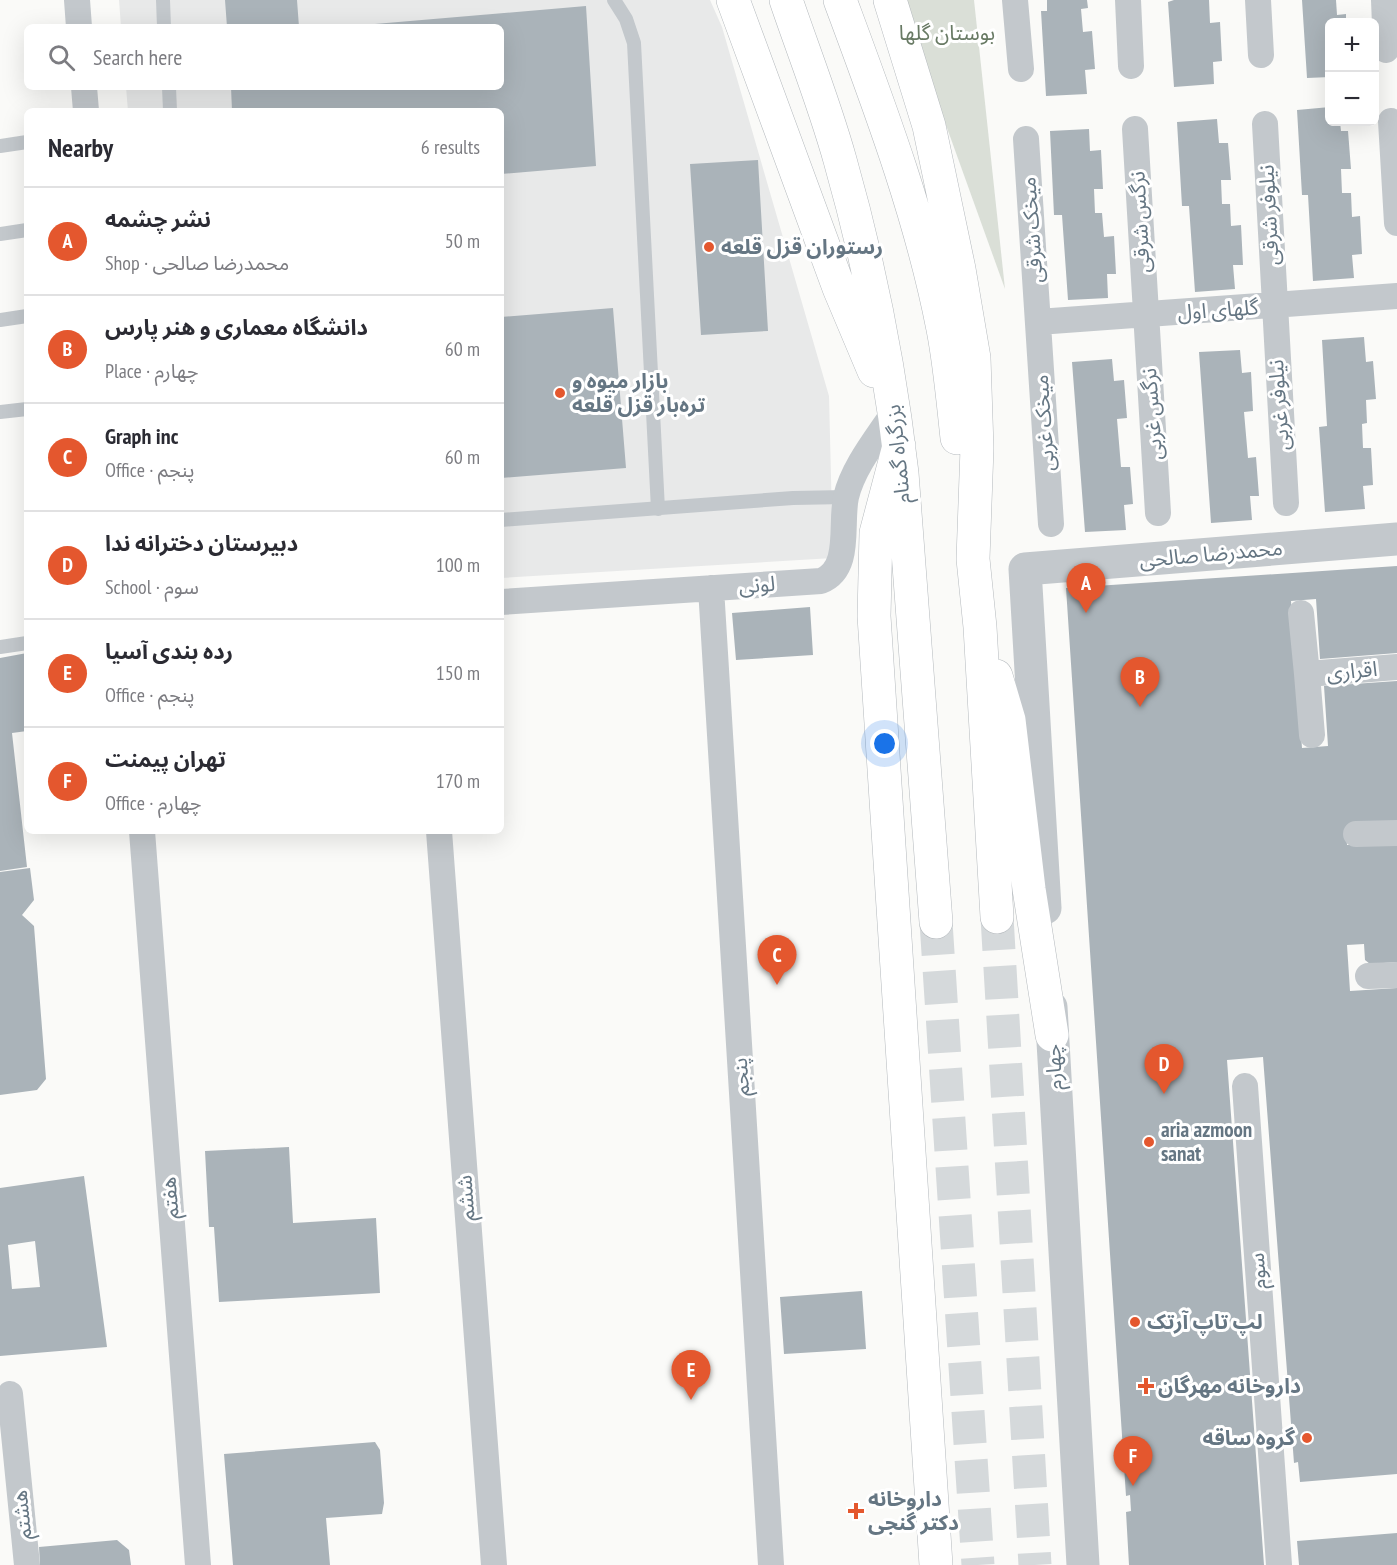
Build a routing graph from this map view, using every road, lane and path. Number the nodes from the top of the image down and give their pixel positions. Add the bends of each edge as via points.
1 (77, 0) edge
2 (163, 0) edge
3 (614, 0) edge
4 (733, 0) edge
5 (786, 0) edge
6 (840, 0) edge
7 (890, 0) edge
8 (1016, 0) edge
9 (1128, 0) edge
10 (1258, 0) edge
11 (1384, 0) edge
12 (79, 24) edge
13 (165, 24) edge
14 (1386, 50) dead end
15 (1261, 55) dead end
16 (1131, 66) dead end
17 (1021, 69) dead end
18 (84, 90) edge
19 (169, 90) edge
20 (86, 108) edge
21 (170, 108) edge
22 (1391, 121) dead end
23 (1265, 124) dead end
24 (1135, 129) dead end
25 (1026, 139) dead end
26 (24, 142) edge
27 (0, 146) edge
28 (1397, 223) edge
29 (24, 230) edge
30 (0, 234) edge
31 (1397, 296) edge
32 (1273, 307) junction
33 (1146, 315) junction
34 (24, 316) edge
35 (0, 320) edge
36 (1038, 322) junction
37 (24, 409) edge
38 (0, 412) edge
39 (894, 412) junction
40 (898, 446) junction
41 (846, 497) junction
42 (793, 498) junction
43 (1286, 503) dead end
44 (658, 509) junction
45 (1158, 513) dead end
46 (504, 520) edge
47 (1051, 524) dead end
48 (1397, 539) edge
49 (973, 559) junction
50 (839, 568) junction
51 (1025, 569) joint
52 (711, 588) junction
53 (504, 602) edge
54 (1301, 613) dead end
55 (980, 627) junction
56 (24, 643) edge
57 (0, 647) edge
58 (1397, 667) edge
59 (1307, 674) junction
60 (1312, 735) dead end
61 (1397, 833) edge
62 (141, 834) edge
63 (439, 834) edge
64 (1356, 834) dead end
65 (997, 917) tunnel mouth
66 (936, 922) tunnel mouth
67 (1397, 975) edge
68 (1368, 976) dead end
69 (1052, 1035) junction
70 (1245, 1086) dead end
71 (10, 1394) dead end
72 (27, 1565) edge
73 (198, 1565) edge
74 (494, 1565) edge
75 (771, 1565) edge
76 (936, 1565) edge
77 (1083, 1565) edge
78 (1279, 1565) edge

1 - 12 street
2 - 13 lane
3 - 44 lane via 634,43
4 - 39 highway via 838,288
5 - 39 highway, بزرگراه گمنام via 840,158 873,294
6 - 49 highway via 897,153 936,296 944,330
7 - 49 highway via 929,126 974,358 977,447
8 - 17 street
9 - 16 street
10 - 15 street
11 - 14 street
18 - 20 street
19 - 21 lane
22 - 28 street
23 - 32 street, نیلوفر شرقی
24 - 33 street, نرگس شرقی
25 - 36 street, میخک شرقی
26 - 27 lane
29 - 30 lane
31 - 32 street, گلهای اول
32 - 33 street, گلهای اول
32 - 43 street, نیلوفر غربی
33 - 36 street, گلهای اول
33 - 45 street, نرگس غربی
34 - 35 lane
36 - 47 street, میخک غربی
37 - 38 lane
39 - 40 highway, بزرگراه گمنام
39 - 41 street via 855,473
40 - 66 highway, بزرگراه گمنام
40 - 76 highway via 876,533 874,616
41 - 42 lane
41 - 50 street
42 - 44 lane
42 - 50 lane via 822,504 835,512
44 - 46 lane
48 - 51 street, محمدرضا صالحی
49 - 55 highway
50 - 52 street, لونی via 821,581
51 - 69 street, چهارم
52 - 53 street, لونی
52 - 75 street, پنجم
54 - 59 street, اقراری
55 - 65 highway
55 - 69 highway via 1009,720 1029,889
56 - 57 lane
58 - 59 street, اقراری
59 - 60 street, اقراری
61 - 64 street
62 - 73 street, هفتم
63 - 74 street, ششم
67 - 68 street
69 - 77 street, چهارم
70 - 78 street, سوم
71 - 72 street, هشتم

